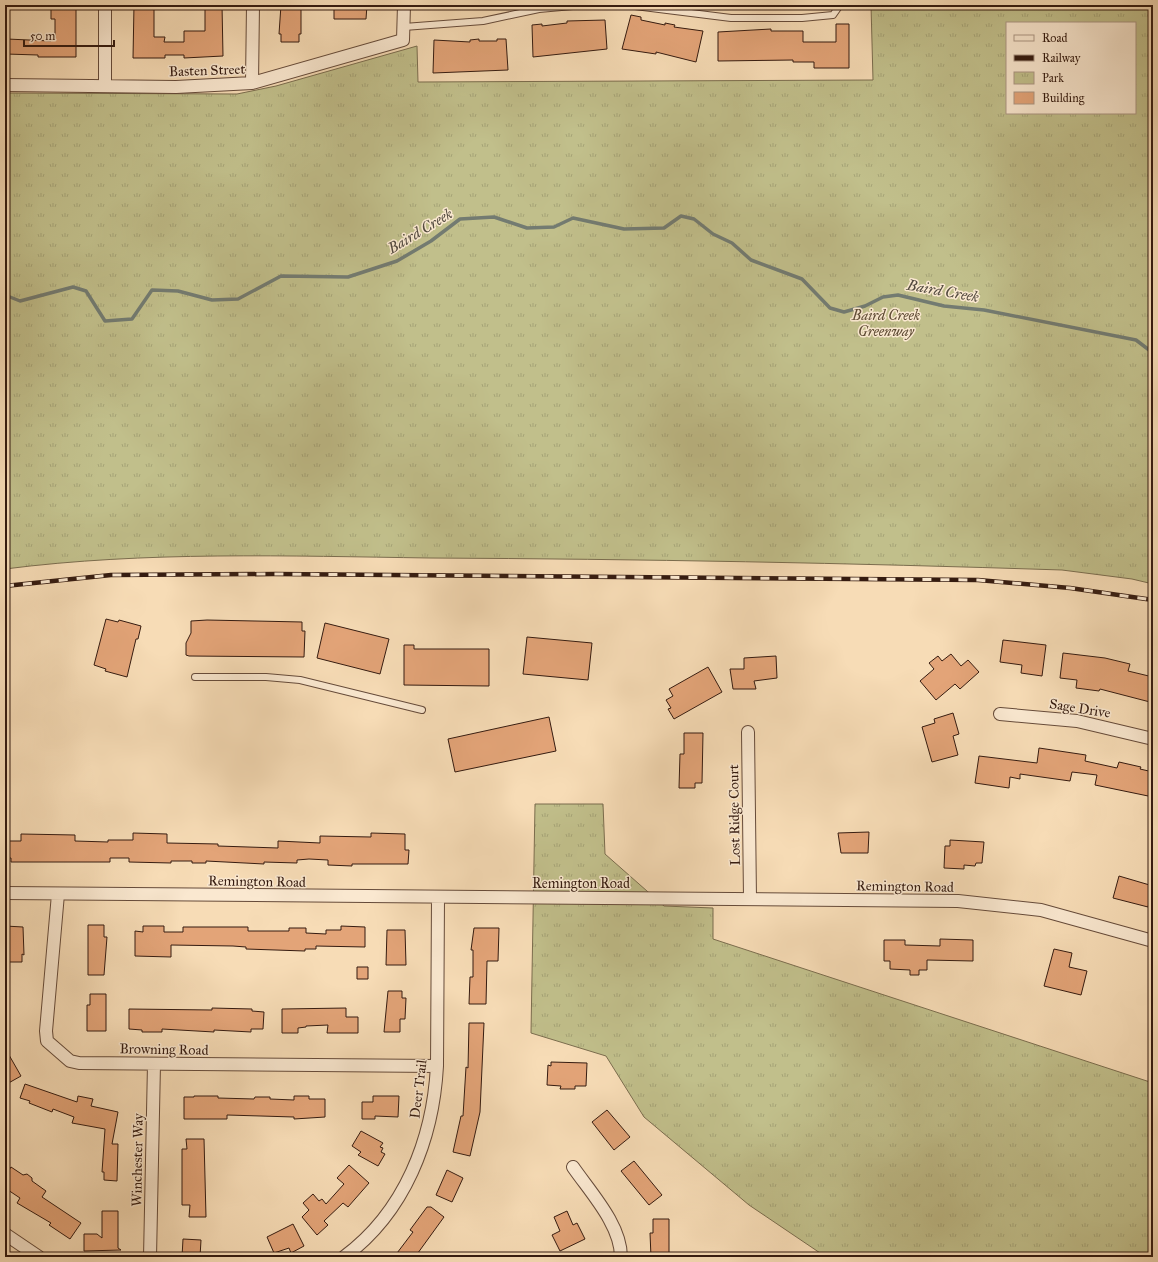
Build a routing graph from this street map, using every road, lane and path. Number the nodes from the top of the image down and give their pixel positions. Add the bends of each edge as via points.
1 (105, 5) edge
2 (252, 5) edge
3 (404, 5) edge
4 (584, 5) edge
5 (627, 5) edge
6 (840, 5) edge
7 (404, 27) junction
8 (252, 83) junction
9 (5, 85) edge
10 (105, 86) junction
11 (195, 676) dead end
12 (422, 710) dead end
13 (1000, 714) dead end
14 (748, 732) dead end
15 (1153, 739) edge
16 (5, 893) edge
17 (58, 894) junction
18 (438, 898) junction
19 (750, 898) junction
20 (1153, 941) edge
21 (154, 1064) junction
22 (437, 1066) junction
23 (573, 1167) dead end
24 (5, 1234) edge
25 (39, 1257) edge
26 (150, 1257) edge
27 (344, 1257) edge
28 (621, 1257) edge

1 - 10 street
2 - 8 street
3 - 7 street
4 - 7 lane via 539,9 483,21
5 - 6 lane via 731,18 802,18 833,15
7 - 8 street, Basten Street via 403,40
8 - 10 street, Basten Street via 176,87
9 - 10 street, Basten Street
11 - 12 lane via 300,680
13 - 15 street, Sage Drive via 1077,720
14 - 19 street, Lost Ridge Court
16 - 17 street, Remington Road
17 - 18 street, Remington Road
17 - 21 street, Browning Road via 47,1040 74,1062
18 - 19 street, Remington Road
18 - 22 street, Deer Trail
19 - 20 street, Remington Road via 958,901 1041,910
21 - 22 street, Browning Road
21 - 26 street, Winchester Way
22 - 27 street, Deer Trail via 430,1120 422,1149 410,1176 385,1216
23 - 28 street via 614,1227 619,1239
24 - 25 street

